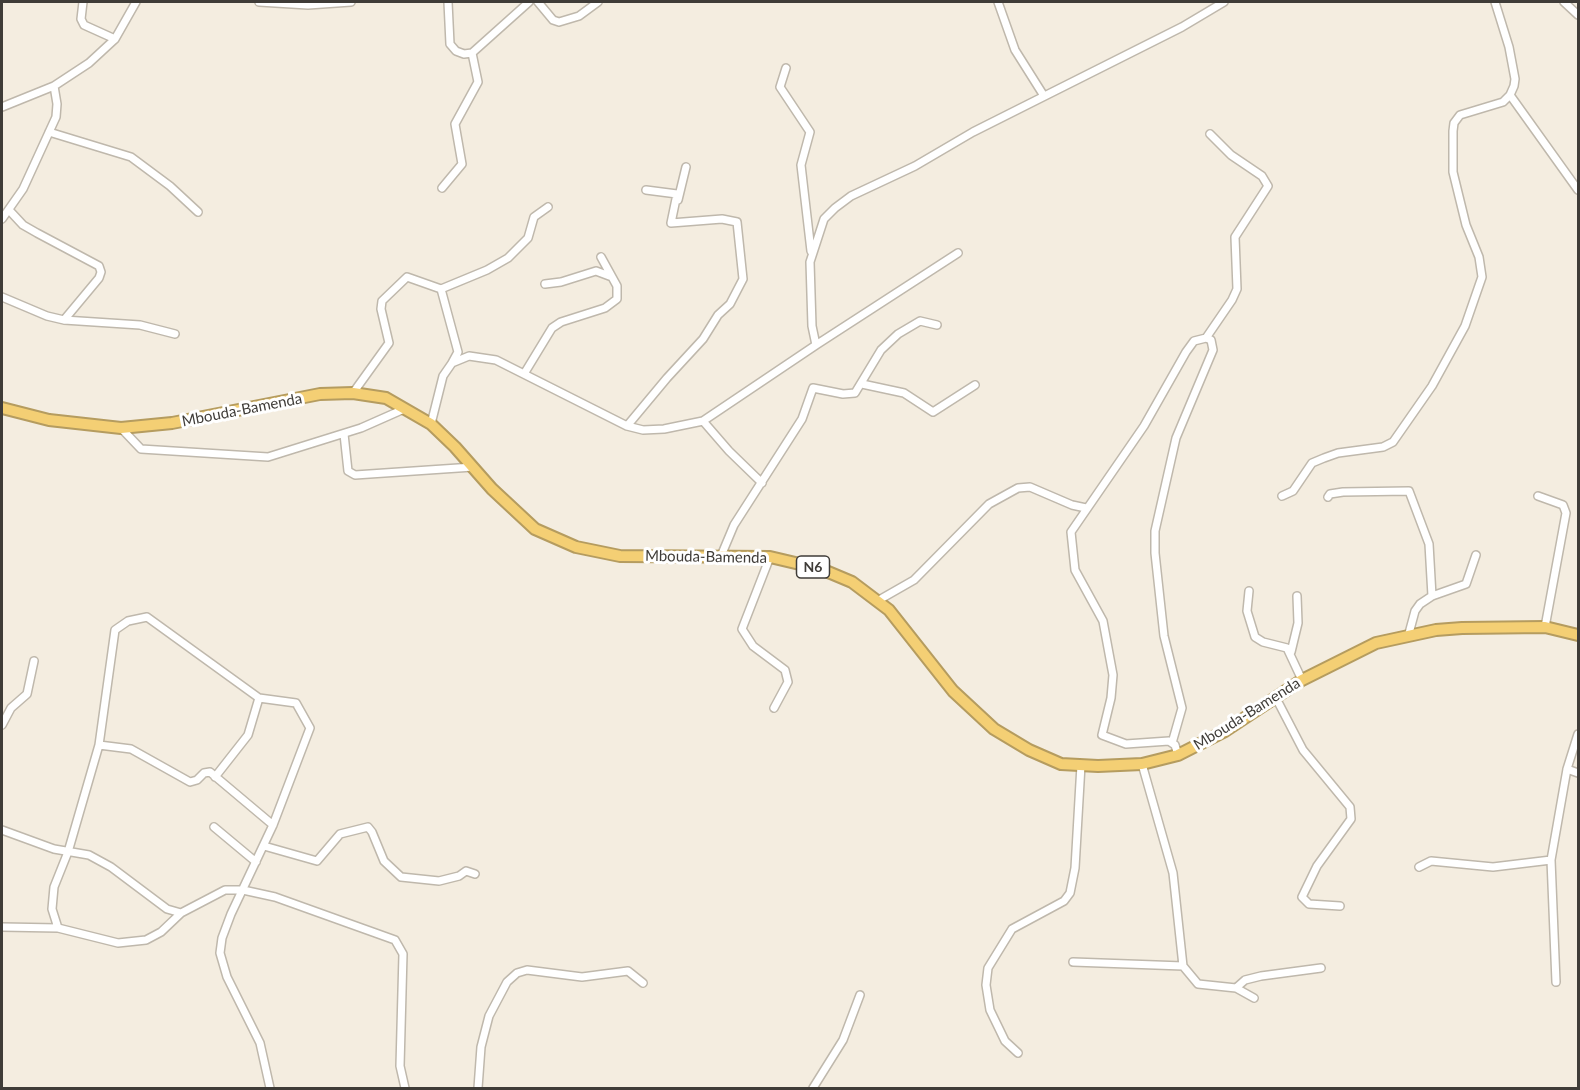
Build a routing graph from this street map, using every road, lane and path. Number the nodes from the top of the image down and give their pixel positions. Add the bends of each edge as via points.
1 (83, 2) edge
2 (136, 2) edge
3 (259, 2) edge
4 (351, 2) edge
5 (448, 2) edge
6 (529, 2) edge
7 (538, 2) edge
8 (598, 2) edge
9 (998, 2) edge
10 (1224, 2) edge
11 (1495, 2) edge
12 (1564, 2) edge
13 (1578, 15) edge
14 (115, 39) junction
15 (472, 53) junction
16 (786, 68) dead end
17 (54, 86) junction
18 (1510, 95) junction
19 (1044, 96) junction
20 (2, 107) edge
21 (50, 132) junction
22 (1210, 134) dead end
23 (686, 167) dead end
24 (442, 188) dead end
25 (646, 190) dead end
26 (1578, 190) edge
27 (548, 207) dead end
28 (9, 210) junction
29 (198, 212) dead end
30 (2, 219) edge
31 (671, 222) junction
32 (958, 253) dead end
33 (811, 254) junction
34 (601, 257) dead end
35 (612, 277) junction
36 (544, 284) dead end
37 (441, 288) junction
38 (2, 297) edge
39 (64, 320) junction
40 (937, 325) dead end
41 (175, 334) dead end
42 (1206, 338) junction
43 (816, 345) junction
44 (452, 363) junction
45 (524, 374) junction
46 (862, 384) junction
47 (975, 385) dead end
48 (353, 393) junction
49 (2, 408) edge
50 (404, 409) junction
51 (703, 421) junction
52 (431, 424) junction
53 (627, 426) junction
54 (121, 428) junction
55 (344, 434) junction
56 (472, 467) junction
57 (762, 483) junction
58 (1282, 496) dead end
59 (1538, 496) dead end
60 (1328, 498) dead end
61 (1086, 508) junction
62 (1476, 555) dead end
63 (721, 556) junction
64 (770, 557) junction
65 (1249, 591) dead end
66 (1297, 596) dead end
67 (1432, 596) junction
68 (879, 600) junction
69 (1545, 627) junction
70 (1578, 635) edge
71 (1408, 637) junction
72 (1291, 652) junction
73 (34, 660) dead end
74 (1302, 680) junction
75 (259, 698) junction
76 (1276, 698) junction
77 (774, 708) dead end
78 (2, 725) edge
79 (1578, 734) edge
80 (1172, 742) junction
81 (99, 745) junction
82 (1178, 755) junction
83 (1142, 764) junction
84 (1081, 765) junction
85 (1567, 769) junction
86 (1578, 773) edge
87 (215, 777) junction
88 (273, 825) junction
89 (214, 827) dead end
90 (2, 830) edge
91 (264, 846) junction
92 (68, 852) junction
93 (1551, 860) junction
94 (256, 862) junction
95 (1419, 867) dead end
96 (476, 874) dead end
97 (243, 890) junction
98 (1340, 906) dead end
99 (181, 913) junction
100 (2, 927) edge
101 (58, 928) junction
102 (1073, 962) dead end
103 (1183, 966) junction
104 (1321, 968) dead end
105 (1556, 982) dead end
106 (643, 983) dead end
107 (1236, 988) junction
108 (860, 995) dead end
109 (1254, 998) dead end
110 (1018, 1053) dead end
111 (270, 1089) edge
112 (405, 1089) edge
113 (478, 1089) edge
114 (813, 1089) edge

1 - 14 street via 84,25
2 - 14 street
3 - 4 street
5 - 15 street via 450,44 456,51
6 - 15 street
7 - 8 street via 559,22 579,16
9 - 19 street via 1015,50
10 - 19 street
11 - 18 street via 1515,79
12 - 13 street
14 - 17 street
15 - 24 street via 478,81 455,124 462,164
16 - 33 street via 780,87 810,132 801,165
17 - 20 street
17 - 21 street via 57,110
18 - 26 street
18 - 58 street via 1495,106 1460,115 1454,123 1453,172 1482,278 1466,326 1432,386 1393,442 1324,458 1312,464 1293,491
19 - 33 street via 851,196 824,219
21 - 28 street
21 - 29 street via 131,157
22 - 42 street via 1231,155 1262,176 1268,186 1235,237 1237,289
23 - 31 street
25 - 31 street via 677,194
27 - 37 street via 534,217 528,238 508,258
28 - 30 street
28 - 39 street via 23,225 99,266 99,278
31 - 53 street via 737,222 743,279 730,304 696,349
32 - 43 street
33 - 43 street
34 - 35 street
35 - 36 street via 596,271
35 - 45 street via 617,298 605,308 552,328
37 - 44 street via 458,352
37 - 48 street via 407,277 382,301 389,343
38 - 39 street
39 - 41 street via 140,325
40 - 46 street via 924,320 898,334 875,358
42 - 61 street via 1194,341 1186,352 1144,426
42 - 80 street via 1211,340 1213,350 1176,438 1155,531 1164,636 1182,708
43 - 51 street
44 - 45 street via 469,356 483,356
44 - 52 street via 443,376
45 - 53 street
46 - 47 street via 903,393 933,412
46 - 57 street via 850,394 813,388 802,419
48 - 50 highway, Mbouda-Bamenda / N6 via 386,398
48 - 54 highway, Mbouda-Bamenda / N6 via 320,394 172,423
49 - 54 highway, Mbouda-Bamenda / N6 via 49,420
50 - 52 highway, Mbouda-Bamenda / N6
50 - 55 street
51 - 53 street via 664,429
51 - 57 street
52 - 56 highway, Mbouda-Bamenda / N6
54 - 55 street via 141,449 254,458 283,454
55 - 56 street via 348,471 355,475
56 - 63 highway, Mbouda-Bamenda / N6 via 535,529 576,547 620,556
57 - 63 street via 734,525
59 - 69 street via 1563,505 1566,513
60 - 67 street via 1335,492 1409,491 1429,544
61 - 68 street via 1072,506 1030,487 1018,488 989,504 914,580
61 - 80 street via 1071,532 1072,559 1078,578 1103,621 1107,638 1113,689 1102,735 1126,744
62 - 67 street via 1466,584
63 - 64 highway, Mbouda-Bamenda / N6
64 - 68 highway, Mbouda-Bamenda / N6 via 831,573
64 - 77 street via 742,628 753,646 785,670 788,682
65 - 72 street via 1247,610 1255,637
66 - 72 street via 1298,622
67 - 71 street via 1415,610
68 - 84 highway, Mbouda-Bamenda / N6 via 953,691 994,729 1061,764
69 - 70 highway, Mbouda-Bamenda / N6
69 - 71 highway, Mbouda-Bamenda / N6 via 1462,628
71 - 74 highway, Mbouda-Bamenda / N6 via 1377,643
72 - 74 street
73 - 78 street via 27,694 11,708
74 - 76 highway, Mbouda-Bamenda / N6
75 - 81 street via 147,617 128,621 115,630
75 - 87 street via 248,735
75 - 88 street via 296,703 310,728
76 - 82 highway, Mbouda-Bamenda / N6 via 1226,731
76 - 98 street via 1303,750 1350,807 1351,819 1317,866 1302,897 1310,904
79 - 85 street
80 - 82 street
81 - 87 street via 131,749 190,782 207,772
81 - 92 street
82 - 83 highway, Mbouda-Bamenda / N6
83 - 84 highway, Mbouda-Bamenda / N6
83 - 103 street via 1173,873
84 - 110 street via 1070,893 1064,901 1012,929 988,968 990,1010 1005,1041
85 - 86 street
85 - 93 street
87 - 88 street
88 - 91 street
89 - 94 street
90 - 92 street
91 - 94 street
91 - 96 street via 317,861 336,836 368,827 384,861 401,877 439,881 466,871
92 - 99 street via 89,855 167,909
92 - 101 street via 52,898
93 - 95 street via 1493,867 1431,861
93 - 105 street
94 - 97 street
97 - 99 street via 225,890
97 - 111 street via 222,938 220,953 227,977 260,1043
97 - 112 street via 275,897 395,940 403,954 400,1066
99 - 101 street via 161,932 134,942 110,942
100 - 101 street
102 - 103 street
103 - 107 street via 1198,984
104 - 107 street via 1261,976 1245,980
106 - 113 street via 628,971 582,977 527,970 518,973 507,982 489,1016 481,1047
107 - 109 street
108 - 114 street via 843,1040

